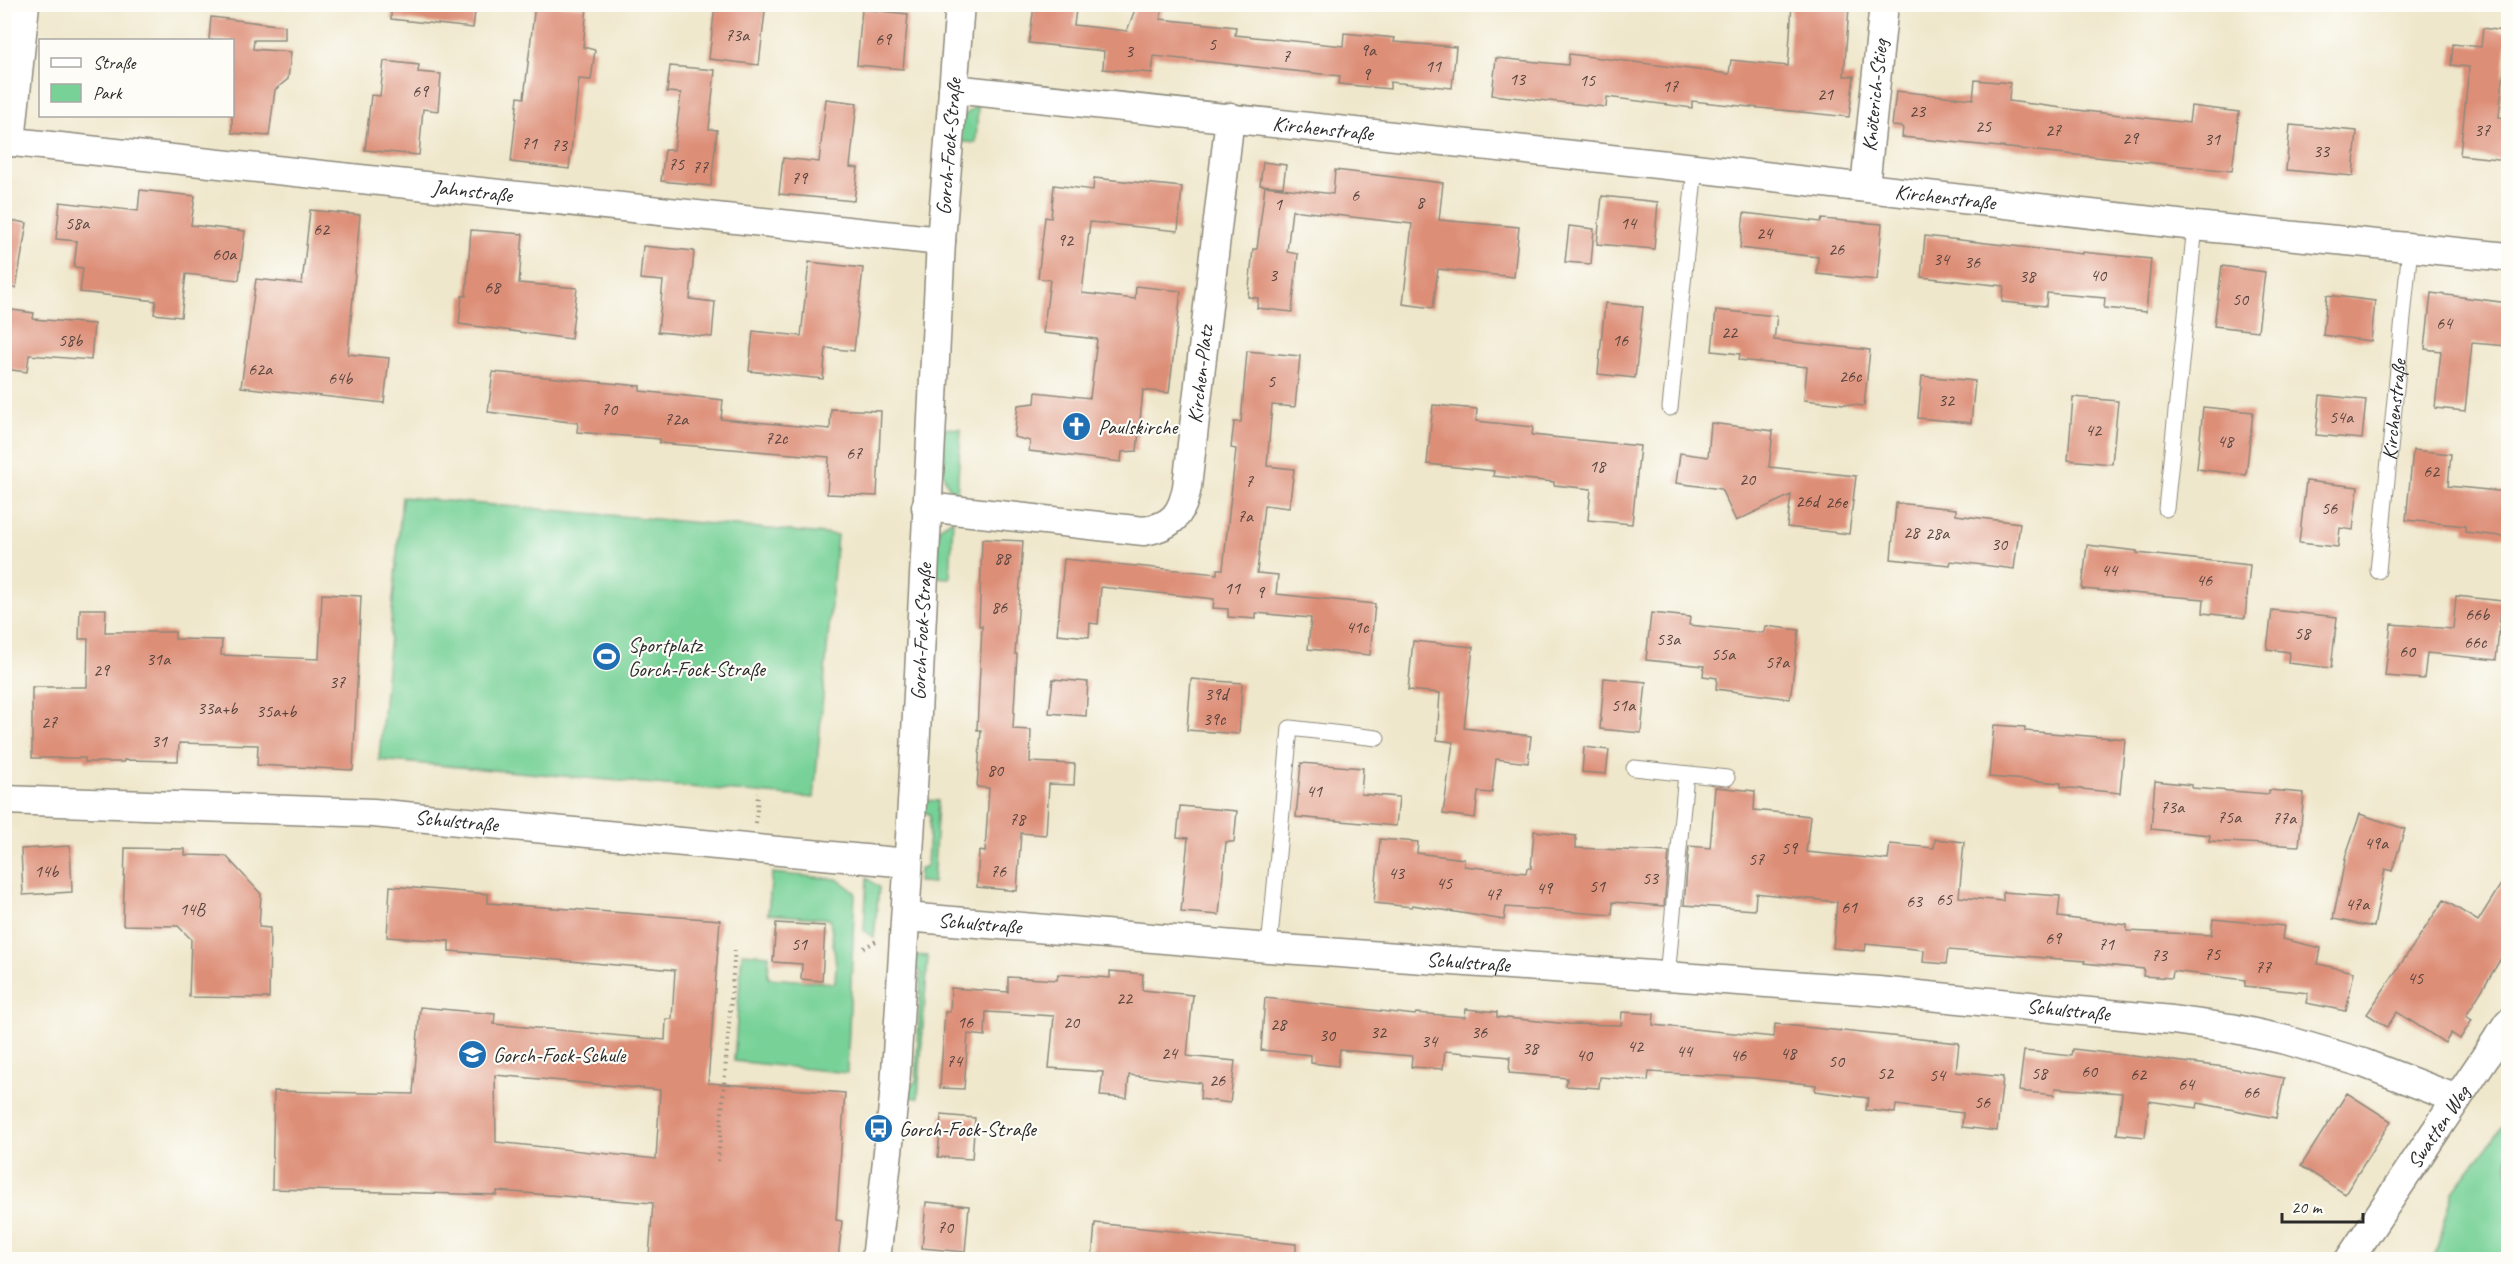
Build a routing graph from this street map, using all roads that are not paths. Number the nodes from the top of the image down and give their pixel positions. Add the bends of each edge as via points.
1 (25, 4) edge
2 (960, 4) edge
3 (1884, 4) edge
4 (953, 89) junction
5 (1230, 117) junction
6 (8, 142) edge
7 (1695, 168) junction
8 (1865, 187) junction
9 (2195, 226) junction
10 (941, 241) junction
11 (2410, 247) junction
12 (2508, 257) edge
13 (1670, 408) dead end
14 (926, 507) junction
15 (2166, 509) dead end
16 (2378, 571) dead end
17 (1377, 738) dead end
18 (1634, 768) dead end
19 (1686, 774) junction
20 (1727, 778) dead end
21 (4, 800) edge
22 (908, 863) junction
23 (906, 917) junction
24 (1269, 948) junction
25 (1667, 977) junction
26 (2508, 1023) edge
27 (2457, 1099) junction
28 (876, 1260) edge
29 (2349, 1260) edge

1 - 6 street
2 - 4 street, Gorch-Fock-Straße
3 - 8 street, Knöterich-Stieg
4 - 5 street, Kirchenstraße
4 - 10 street, Gorch-Fock-Straße
5 - 7 street, Kirchenstraße
5 - 14 street, Kirchen-Platz via 1187,487 1184,505 1175,520 1144,531
6 - 10 street, Jahnstraße
7 - 8 street, Kirchenstraße
7 - 13 lane
8 - 9 street, Kirchenstraße
9 - 11 street, Kirchenstraße
9 - 15 lane
10 - 14 street, Gorch-Fock-Straße
11 - 12 street, Kirchenstraße
11 - 16 lane, Kirchenstraße
14 - 22 street, Gorch-Fock-Straße
17 - 24 lane via 1290,728
18 - 19 lane
19 - 20 lane
19 - 25 lane
21 - 22 street, Schulstraße via 373,813
22 - 23 street, Gorch-Fock-Straße
23 - 24 street, Schulstraße
23 - 28 street, Gorch-Fock-Straße via 892,1130
24 - 25 street, Schulstraße
25 - 27 street, Schulstraße via 1888,992 2231,1028 2362,1063
26 - 27 street, Swatten Weg
27 - 29 street, Swatten Weg

